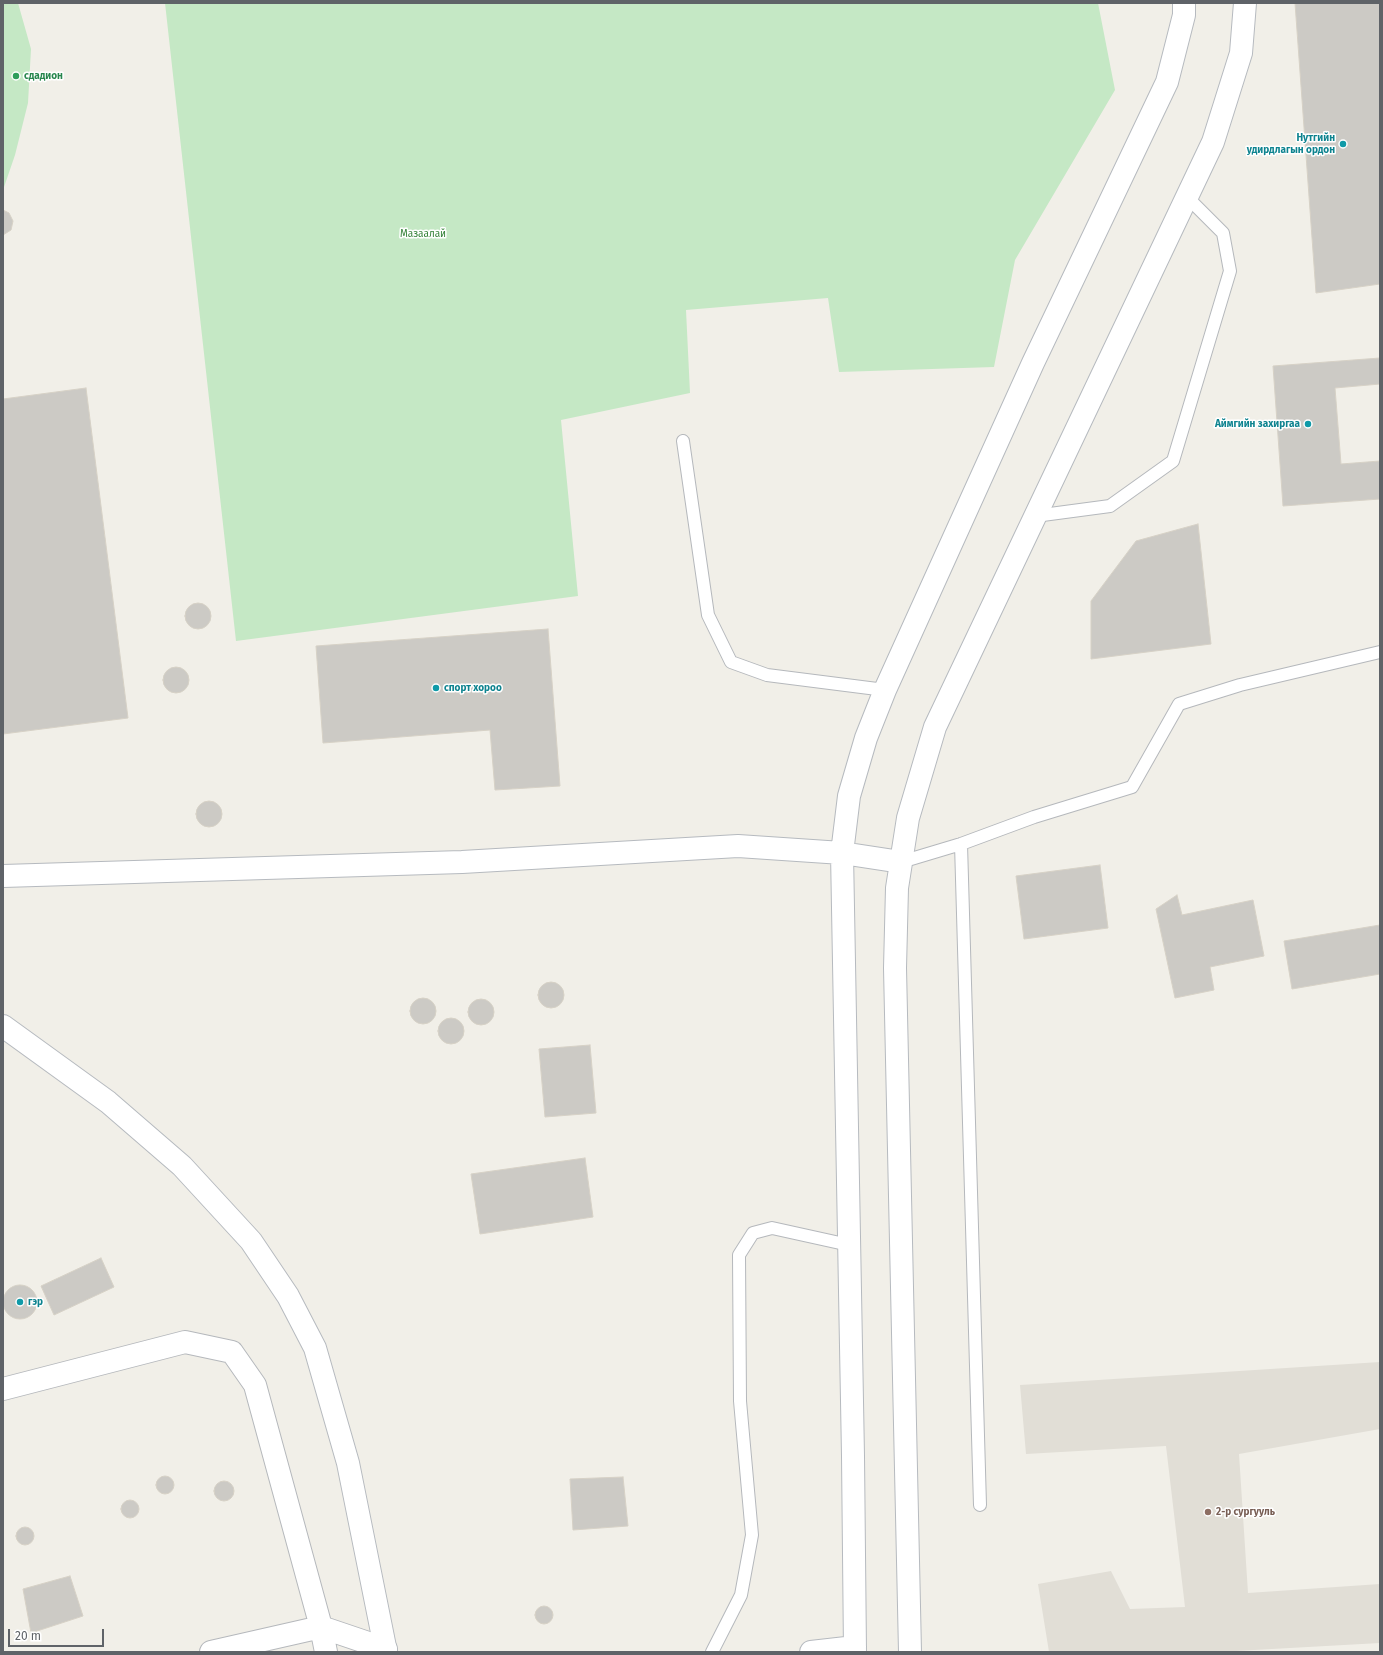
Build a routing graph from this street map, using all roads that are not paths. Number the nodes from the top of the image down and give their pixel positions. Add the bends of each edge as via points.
1 (1184, 3) edge
2 (1245, 3) edge
3 (1187, 196) junction
4 (683, 441) dead end
5 (1035, 516) junction
6 (1380, 652) edge
7 (885, 690) junction
8 (961, 844) junction
9 (842, 853) junction
10 (901, 862) junction
11 (3, 876) edge
12 (3, 1026) edge
13 (849, 1245) junction
14 (3, 1388) edge
15 (980, 1505) dead end
16 (321, 1627) junction
17 (855, 1650) edge
18 (386, 1651) edge
19 (211, 1652) edge
20 (326, 1652) edge
21 (712, 1652) edge
22 (811, 1652) edge
23 (910, 1652) edge

1 - 7 main road via 1184,15 1167,82 1034,363
2 - 3 main road via 1241,53 1213,142
3 - 5 main road
3 - 5 lane via 1223,233 1230,271 1173,461 1110,506
4 - 7 lane via 708,615 731,662 767,675
5 - 10 main road via 935,727 908,818
6 - 8 lane via 1240,685 1180,704 1132,787 1034,817
7 - 9 main road via 866,738 849,796
8 - 10 lane
8 - 15 lane
9 - 10 main road
9 - 11 main road via 738,846 462,862
9 - 13 main road
10 - 23 main road via 897,888 895,968
12 - 18 main road via 108,1102 182,1166 251,1241 288,1296 316,1348 348,1463
13 - 17 main road
13 - 21 lane via 772,1228 753,1234 739,1255 740,1401 752,1535 741,1595
14 - 16 main road via 185,1342 232,1352 255,1385
16 - 18 main road
16 - 19 main road
16 - 20 main road
17 - 22 main road

